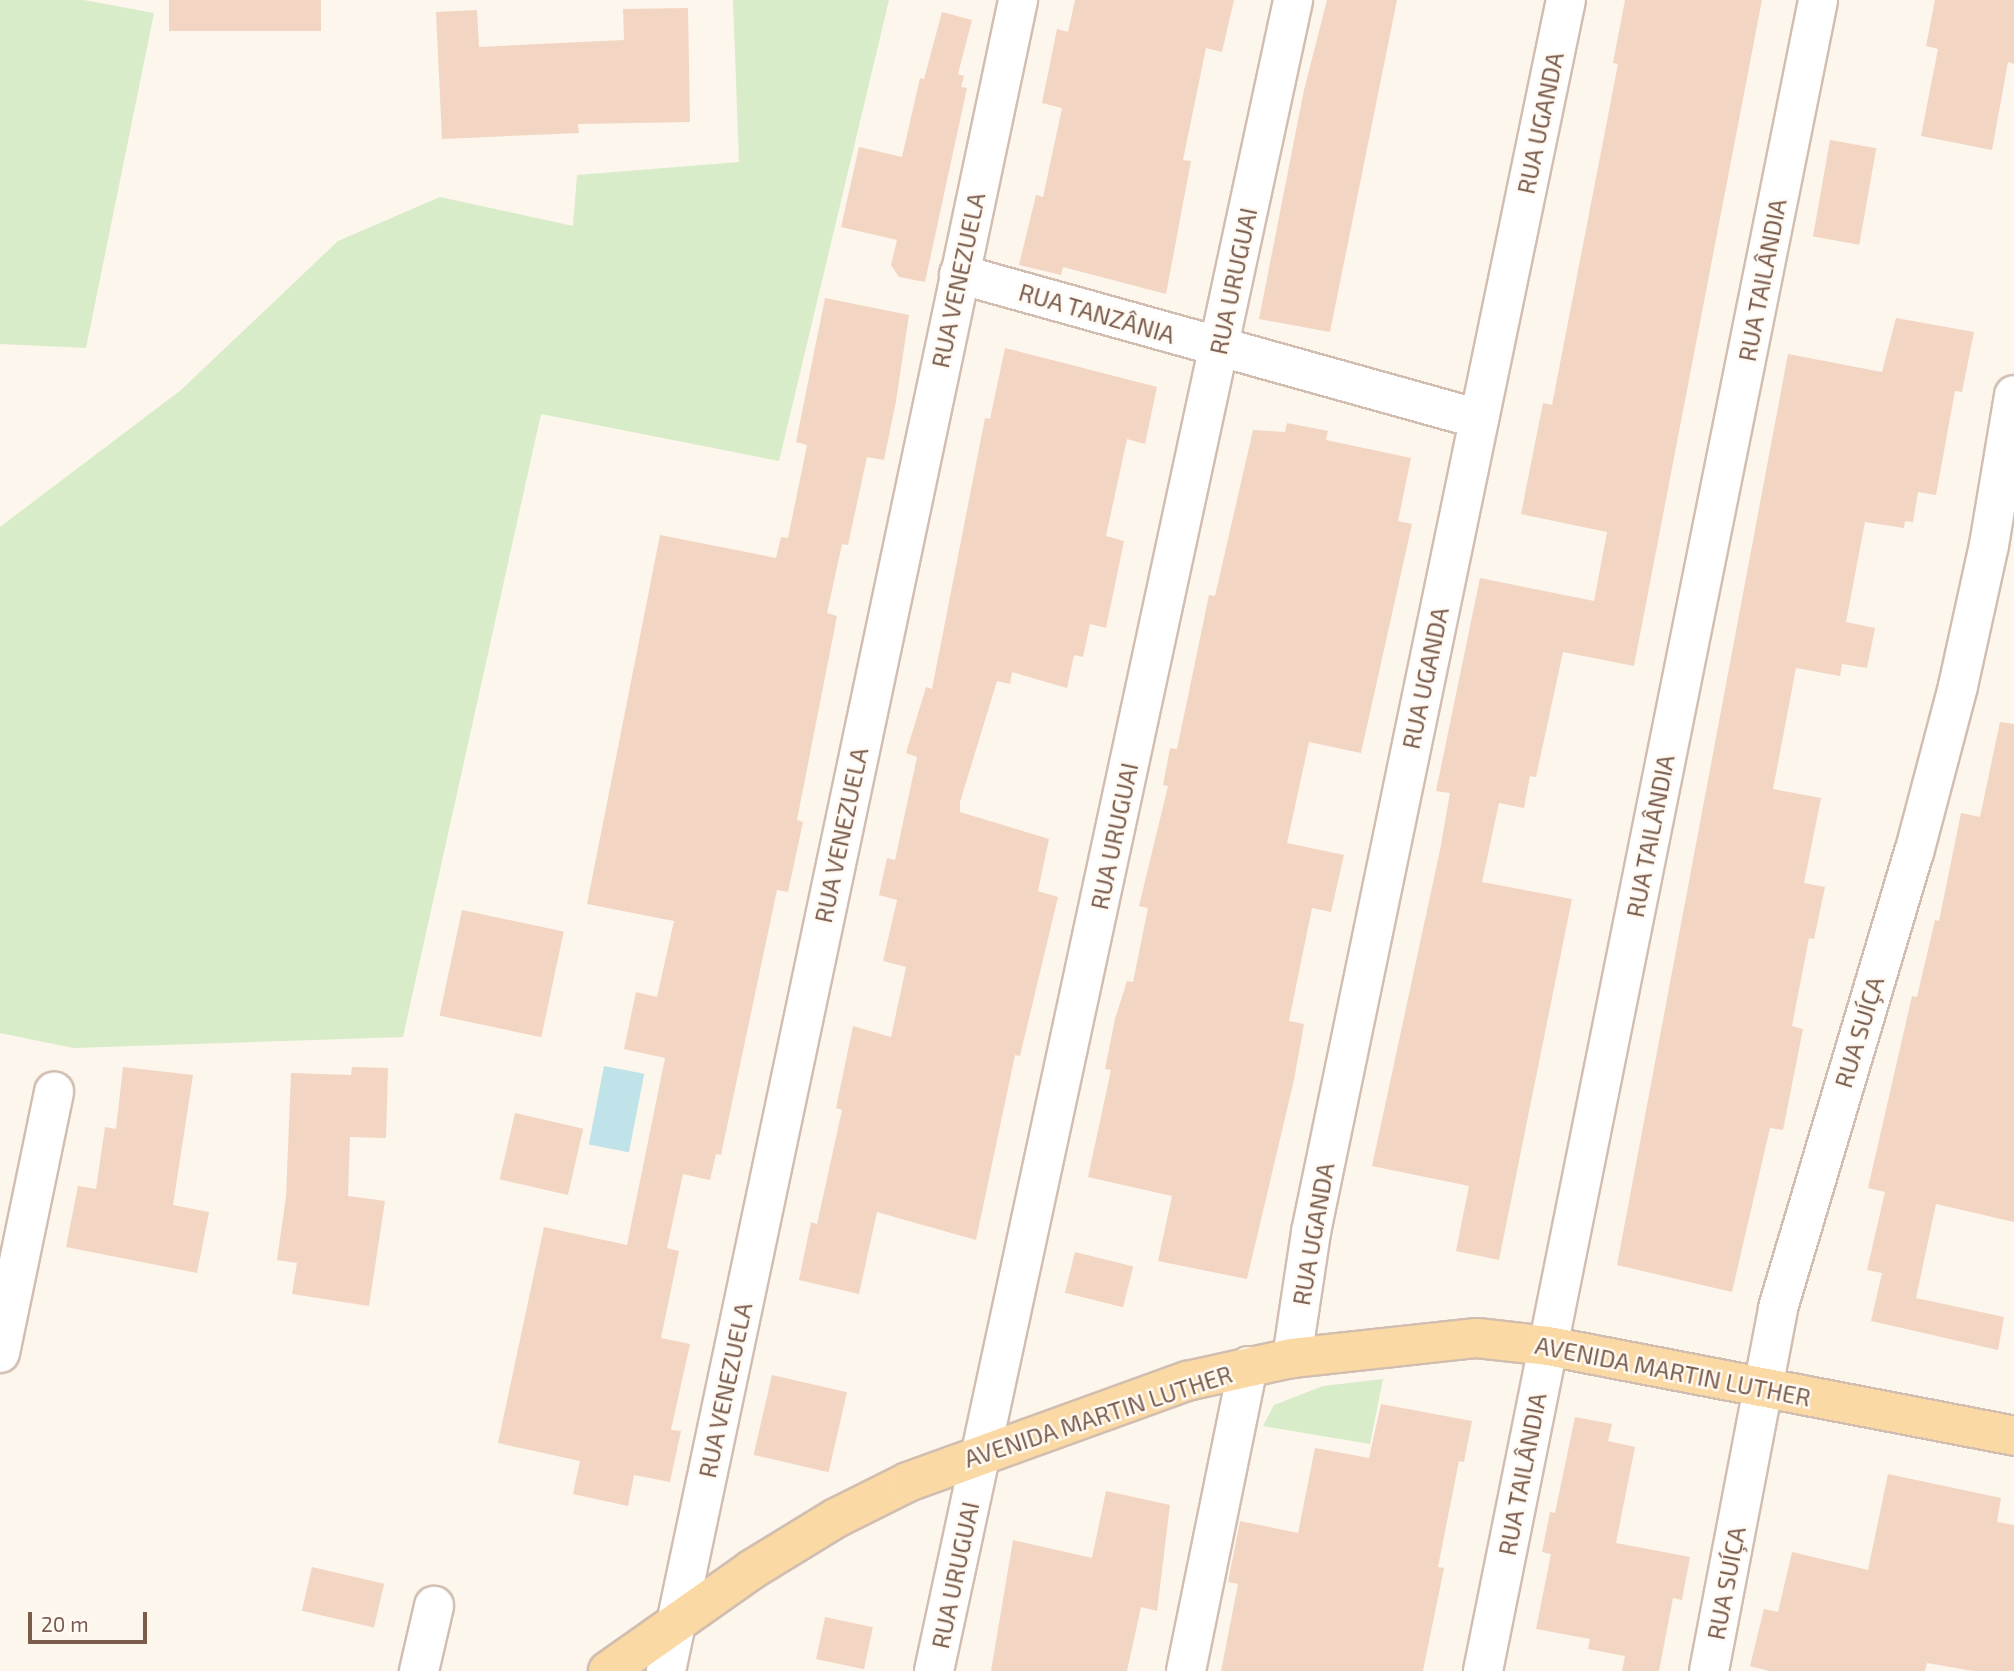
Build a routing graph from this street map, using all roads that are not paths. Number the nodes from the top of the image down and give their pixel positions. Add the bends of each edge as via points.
1 (1018, 0) edge
2 (1293, 0) edge
3 (1566, 0) edge
4 (1818, 0) edge
5 (959, 274) junction
6 (1219, 346) junction
7 (2014, 395) edge
8 (1479, 419) junction
9 (54, 1092) dead end
10 (1548, 1346) junction
11 (0, 1353) edge
12 (1292, 1358) junction
13 (1248, 1366) junction
14 (1762, 1387) junction
15 (2014, 1436) edge
16 (981, 1452) junction
17 (434, 1606) dead end
18 (677, 1620) junction
19 (419, 1671) edge
20 (608, 1671) edge
21 (666, 1671) edge
22 (934, 1671) edge
23 (1186, 1671) edge
24 (1483, 1671) edge
25 (1709, 1671) edge

1 - 5 street, RUA VENEZUELA
2 - 6 street, RUA URUGUAI
3 - 8 street, RUA UGANDA
4 - 10 street, RUA TAILÂNDIA
5 - 6 street, RUA TANZÂNIA
5 - 18 street, RUA VENEZUELA
6 - 8 street, RUA TANZÂNIA
6 - 16 street, RUA URUGUAI
7 - 14 street, RUA SUÍÇA via 1989,545 1958,686 1914,853 1806,1205
8 - 12 street, RUA UGANDA via 1311,1233
9 - 11 street
10 - 12 main road, AVENIDA MARTIN LUTHER via 1477,1338
10 - 14 main road, AVENIDA MARTIN LUTHER
10 - 24 street, RUA TAILÂNDIA
12 - 13 main road, AVENIDA MARTIN LUTHER
13 - 16 main road, AVENIDA MARTIN LUTHER via 1186,1381
13 - 23 street
14 - 15 main road, AVENIDA MARTIN LUTHER
14 - 25 street, RUA SUÍÇA
16 - 18 main road, AVENIDA MARTIN LUTHER via 836,1518
16 - 22 street, RUA URUGUAI
17 - 19 street
18 - 20 main road, AVENIDA MARTIN LUTHER
18 - 21 street, RUA VENEZUELA

